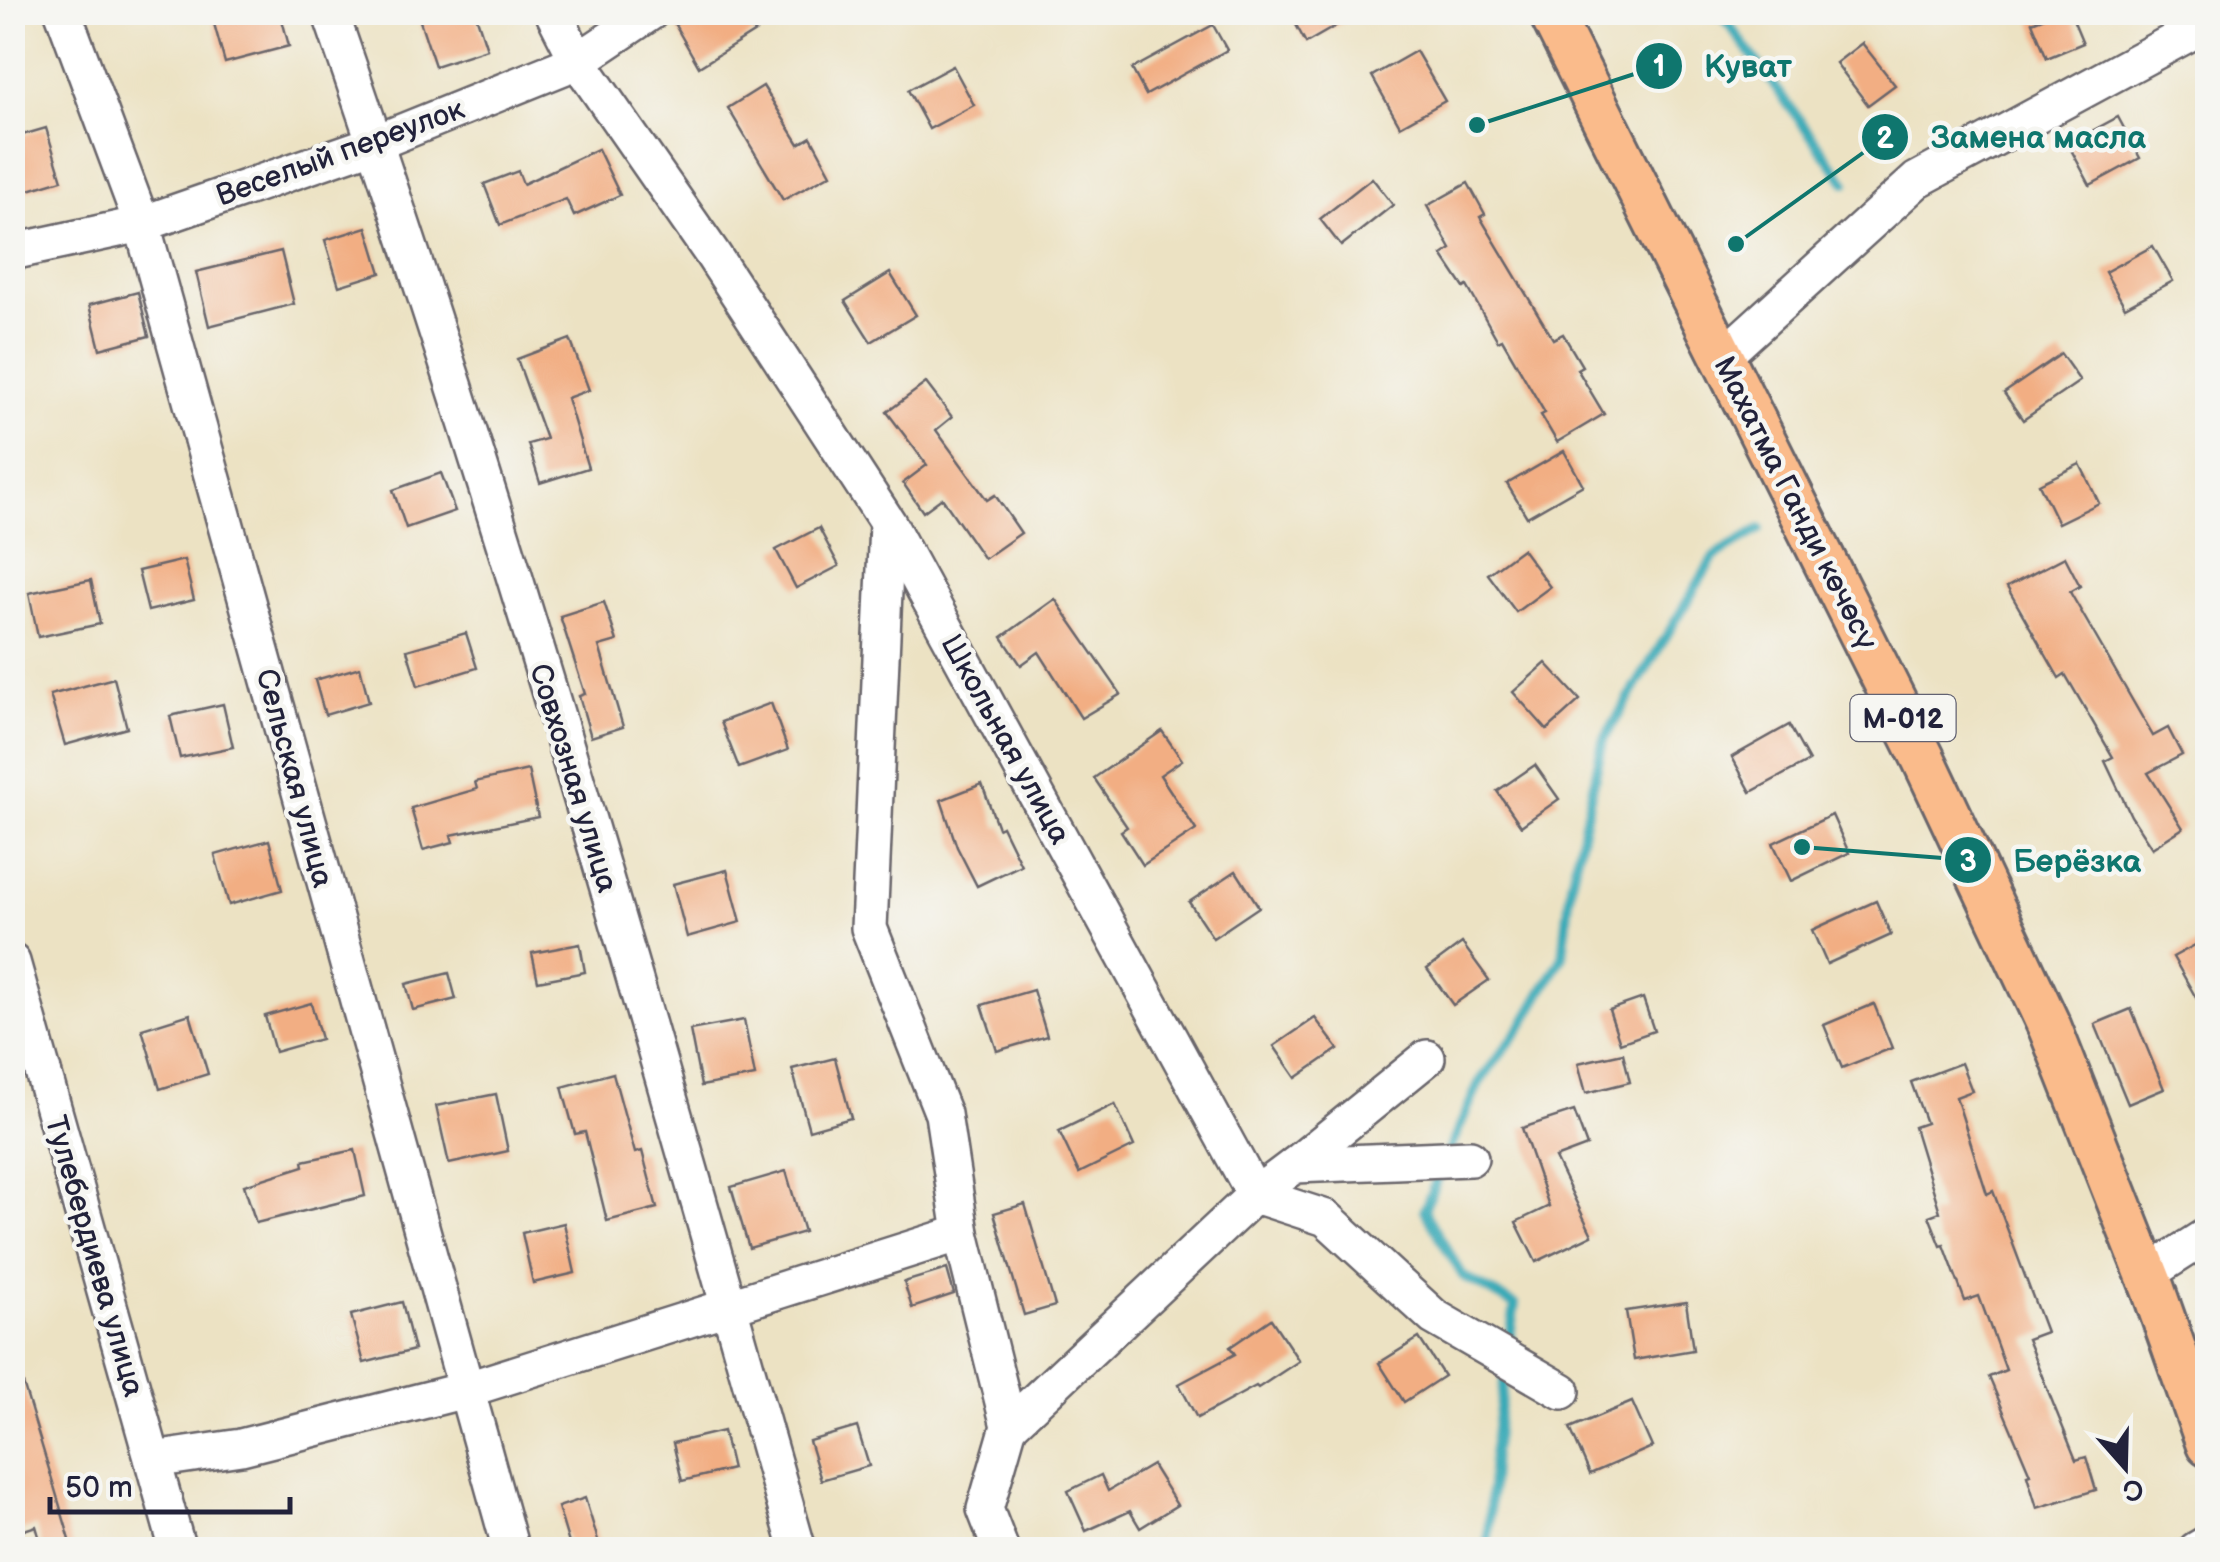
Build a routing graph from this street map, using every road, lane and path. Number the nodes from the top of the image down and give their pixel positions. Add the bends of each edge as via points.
1 (64, 12) edge
2 (330, 12) edge
3 (553, 12) edge
4 (651, 12) edge
5 (1550, 12) edge
6 (2208, 23) edge
7 (578, 61) junction
8 (375, 143) junction
9 (142, 224) junction
10 (12, 252) edge
11 (1722, 356) junction
12 (888, 523) junction
13 (12, 962) edge
14 (1428, 1058) dead end
15 (1470, 1158) dead end
16 (1295, 1165) junction
17 (1255, 1195) junction
18 (961, 1232) junction
19 (2208, 1235) edge
20 (2147, 1274) junction
21 (729, 1306) junction
22 (464, 1390) junction
23 (1562, 1391) dead end
24 (1009, 1426) junction
25 (2208, 1445) edge
26 (153, 1460) junction
27 (2208, 1543) edge
28 (178, 1550) edge
29 (511, 1550) edge
30 (798, 1550) edge
31 (1001, 1550) edge
32 (2196, 1550) edge

1 - 9 street, Сельская улица
2 - 8 street, Совхозная улица
3 - 7 street, Школьная улица
4 - 7 street, Веселый переулок
5 - 11 main road, Махатма Ганди көчөсү / М-012
6 - 11 street via 1917,180
7 - 8 street, Веселый переулок
7 - 12 street, Школьная улица
8 - 9 street, Веселый переулок
8 - 21 street, Совхозная улица via 548,686
9 - 10 street, Веселый переулок
9 - 22 street, Сельская улица
11 - 20 main road, Махатма Ганди көчөсү / М-012 via 1924,758 2050,1028
12 - 17 street, Школьная улица
12 - 18 street via 869,928 943,1114
13 - 26 street, Тулебердиева улица
14 - 16 street
15 - 16 street
16 - 17 street
17 - 23 street via 1326,1218 1434,1317
17 - 24 street
18 - 21 street
18 - 24 street
19 - 20 street
20 - 25 main road, Махатма Ганди көчөсү / М-012
21 - 22 street
21 - 30 street, Совхозная улица
22 - 26 street via 241,1447
22 - 29 street, Сельская улица
24 - 31 street via 985,1509
26 - 28 street, Тулебердиева улица
27 - 32 street

